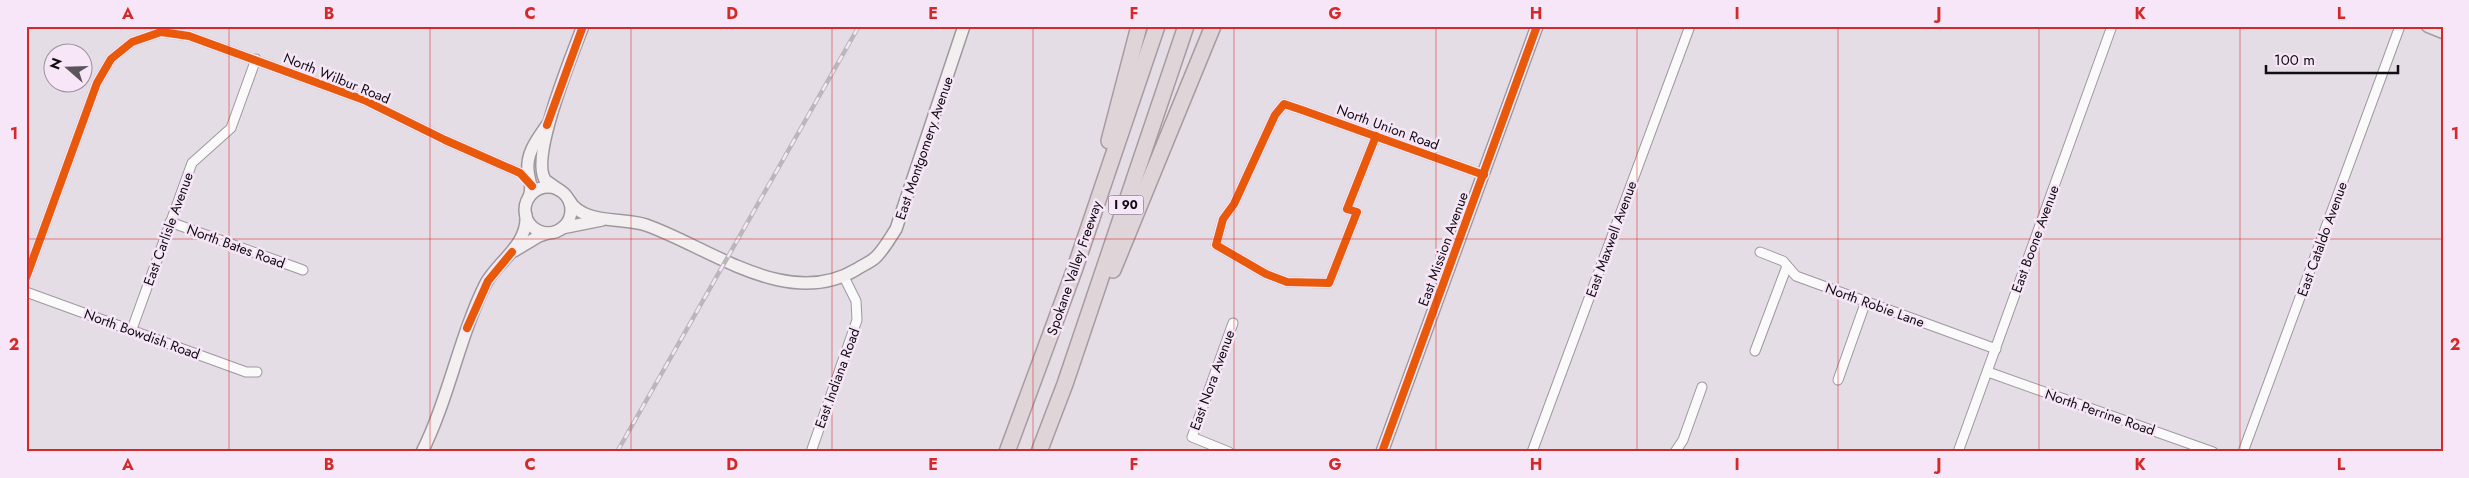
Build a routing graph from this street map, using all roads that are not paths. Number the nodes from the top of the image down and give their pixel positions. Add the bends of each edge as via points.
1 (583, 26) edge
2 (964, 26) edge
3 (1139, 26) edge
4 (1157, 26) edge
5 (1186, 26) edge
6 (1213, 26) edge
7 (1537, 26) edge
8 (1690, 26) edge
9 (2112, 26) edge
10 (2400, 26) edge
11 (2428, 26) edge
12 (2443, 32) edge
13 (256, 59) junction
14 (547, 125) junction
15 (1376, 136) junction
16 (528, 165) junction
17 (508, 168) junction
18 (1484, 175) junction
19 (532, 186) junction
20 (559, 190) junction
21 (527, 200) junction
22 (568, 200) junction
23 (526, 215) junction
24 (606, 219) junction
25 (170, 222) junction
26 (562, 228) junction
27 (548, 233) junction
28 (512, 252) junction
29 (1760, 252) dead end
30 (1787, 266) junction
31 (302, 270) dead end
32 (1074, 271) junction
33 (844, 277) junction
34 (26, 278) edge
35 (26, 292) edge
36 (1866, 302) junction
37 (1233, 323) dead end
38 (132, 329) junction
39 (1996, 350) junction
40 (1755, 351) dead end
41 (257, 372) dead end
42 (1988, 372) junction
43 (1838, 380) dead end
44 (1065, 384) junction
45 (1702, 387) dead end
46 (422, 452) edge
47 (811, 452) edge
48 (1007, 452) edge
49 (1039, 452) edge
50 (1229, 452) edge
51 (1382, 452) edge
52 (1532, 452) edge
53 (1675, 452) edge
54 (1958, 452) edge
55 (2213, 452) edge
56 (2243, 452) edge

1 - 14 street
2 - 33 street, East Montgomery Avenue via 896,229 876,258
3 - 32 highway
4 - 32 highway, Spokane Valley Freeway / I 90
5 - 44 highway, Spokane Valley Freeway / I 90
6 - 44 highway
7 - 18 street, East Mission Avenue
8 - 52 street, East Maxwell Avenue
9 - 39 street, East Boone Avenue
10 - 56 street, East Cataldo Avenue
11 - 12 main road
13 - 17 street, North Wilbur Road via 364,100
13 - 25 street, East Carlisle Avenue via 231,128 192,163
13 - 34 street, North Wilbur Road via 190,36 161,32 132,42 111,59 97,83
14 - 16 street via 536,140
14 - 20 street via 541,171 547,182
15 - 15 street, North Union Road via 1284,104 1274,115 1234,204 1223,219 1216,245 1266,274 1287,282 1330,283 1357,212 1348,209
15 - 18 street, North Union Road
16 - 17 street
16 - 19 street
17 - 19 street, North Wilbur Road via 525,176
18 - 51 street, East Mission Avenue
19 - 21 street
20 - 21 street via 544,187
20 - 22 street
21 - 23 street
22 - 24 street via 581,213
22 - 26 street via 570,215
23 - 27 street via 534,228
23 - 28 street via 524,231
24 - 26 street
24 - 33 street, East Montgomery Avenue via 637,222 726,261 789,282 816,284
25 - 31 street, North Bates Road
25 - 38 street, East Carlisle Avenue
26 - 27 street
27 - 28 street
28 - 46 street via 488,280 476,305
29 - 30 street, North Robie Lane
30 - 36 street, North Robie Lane via 1796,276
30 - 40 street
32 - 48 highway, Spokane Valley Freeway / I 90
33 - 47 street, East Indiana Road via 856,301 857,320
35 - 38 street, North Bowdish Road
36 - 39 street, North Robie Lane
36 - 43 street
37 - 50 street, East Nora Avenue via 1192,437
38 - 41 street, North Bowdish Road via 246,372
39 - 42 street, East Boone Avenue
42 - 54 street, East Boone Avenue
42 - 55 street, North Perrine Road
44 - 49 highway, Spokane Valley Freeway / I 90
45 - 53 street via 1683,440

